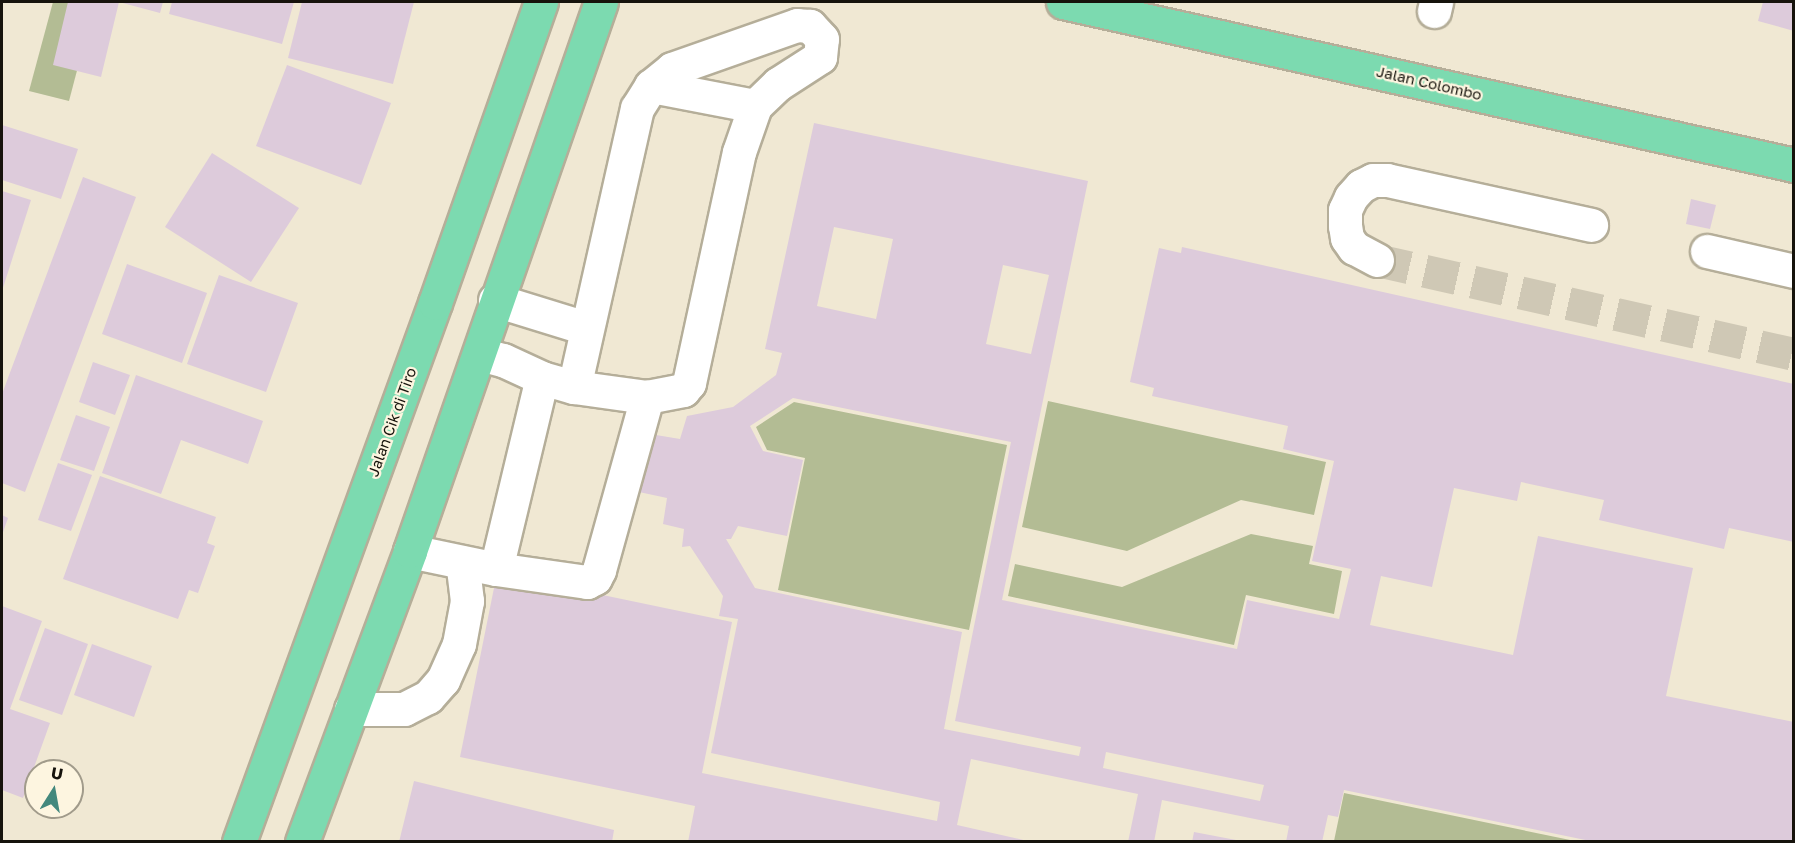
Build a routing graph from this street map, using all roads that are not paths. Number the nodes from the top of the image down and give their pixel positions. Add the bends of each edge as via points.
1 (541, 2) edge
2 (601, 2) edge
3 (1063, 2) edge
4 (651, 86) junction
5 (755, 106) junction
6 (1794, 165) edge
7 (1591, 225) dead end
8 (1707, 251) dead end
9 (1377, 260) tunnel mouth
10 (1794, 271) edge
11 (495, 300) junction
12 (586, 328) junction
13 (480, 354) junction
14 (542, 378) junction
15 (573, 387) junction
16 (647, 397) junction
17 (410, 550) junction
18 (462, 562) junction
19 (496, 569) junction
20 (351, 709) junction
21 (239, 842) edge
22 (302, 842) edge

1 - 21 main road, Jalan Cik di Tiro
2 - 11 main road
3 - 6 main road, Jalan Colombo
4 - 5 lane
4 - 5 lane via 672,69 797,24 816,31 822,39 820,57 778,84
4 - 12 lane via 637,108
5 - 16 lane via 739,152 693,375 683,390
7 - 9 lane via 1373,180 1360,186 1351,197 1345,226 1354,248
8 - 10 lane
11 - 12 lane
11 - 13 main road
12 - 15 lane
13 - 14 lane
13 - 17 main road
14 - 15 lane
14 - 19 lane
15 - 16 lane
16 - 19 lane via 595,578 587,582
17 - 18 lane
17 - 20 main road
18 - 19 lane
18 - 20 lane via 467,601 459,644 443,680 428,697 404,709
20 - 22 main road

